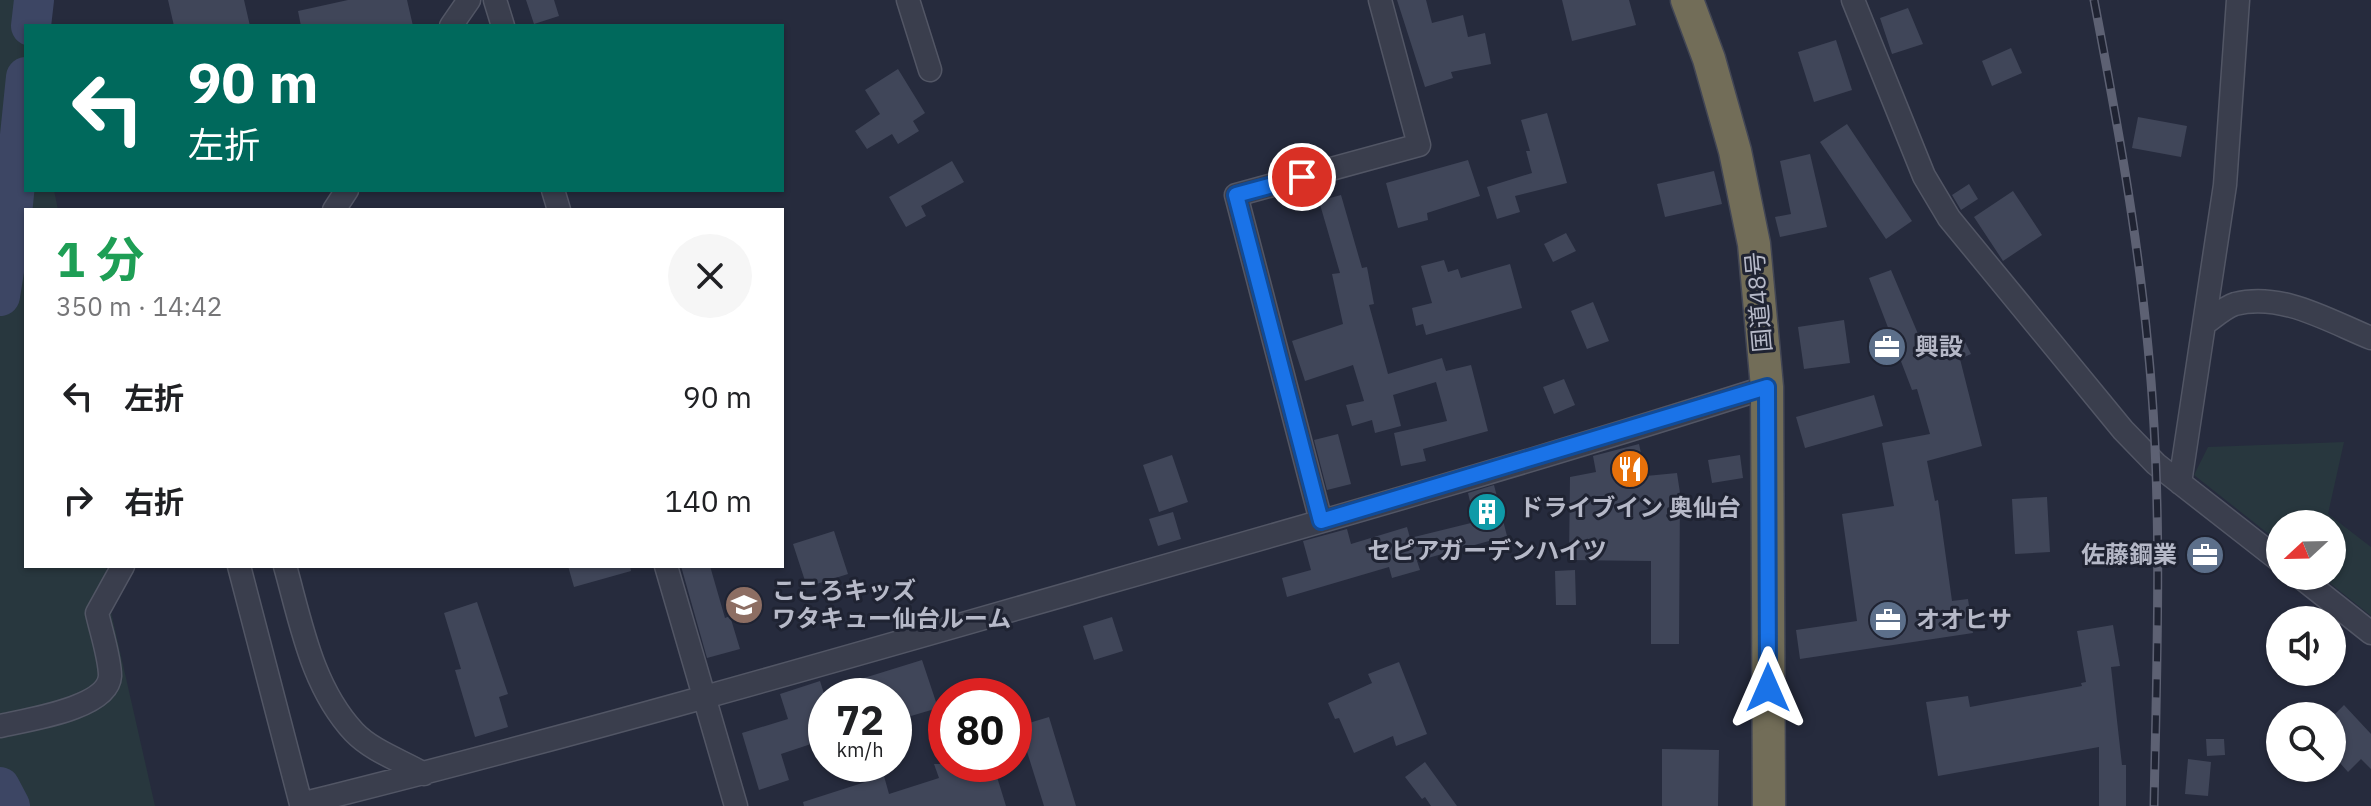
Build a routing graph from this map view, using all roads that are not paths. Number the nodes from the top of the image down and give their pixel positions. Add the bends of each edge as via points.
1 (469, 0) edge
2 (495, 0) edge
3 (908, 0) edge
4 (1380, 0) edge
5 (1687, 0) edge
6 (1853, 0) edge
7 (2238, 0) edge
8 (452, 24) edge
9 (502, 24) edge
10 (930, 70) dead end
11 (2204, 324) junction
12 (2371, 338) edge
13 (1767, 387) junction
14 (2180, 483) junction
15 (1321, 521) junction
16 (2266, 550) edge
17 (122, 568) edge
18 (240, 568) edge
19 (286, 568) edge
20 (667, 568) edge
21 (2317, 590) edge
22 (2371, 633) edge
23 (705, 699) junction
24 (0, 726) edge
25 (424, 774) junction
26 (736, 806) edge
27 (1769, 806) edge

1 - 8 street
2 - 9 street
3 - 10 street
4 - 15 street via 1419,145 1236,195
5 - 13 highway, 国道48号 via 1735,151 1754,244
6 - 14 street via 1924,176 1949,218 2123,430
7 - 11 street via 2225,185
11 - 12 street via 2233,305 2273,301
11 - 14 street
13 - 15 street
13 - 27 highway, 国道48号
14 - 16 street
15 - 23 street
17 - 24 street via 97,613 110,677 103,690 71,709
18 - 25 street via 301,804
19 - 25 street via 313,666 331,701 356,734
20 - 23 street
21 - 22 street
23 - 25 street
23 - 26 street

